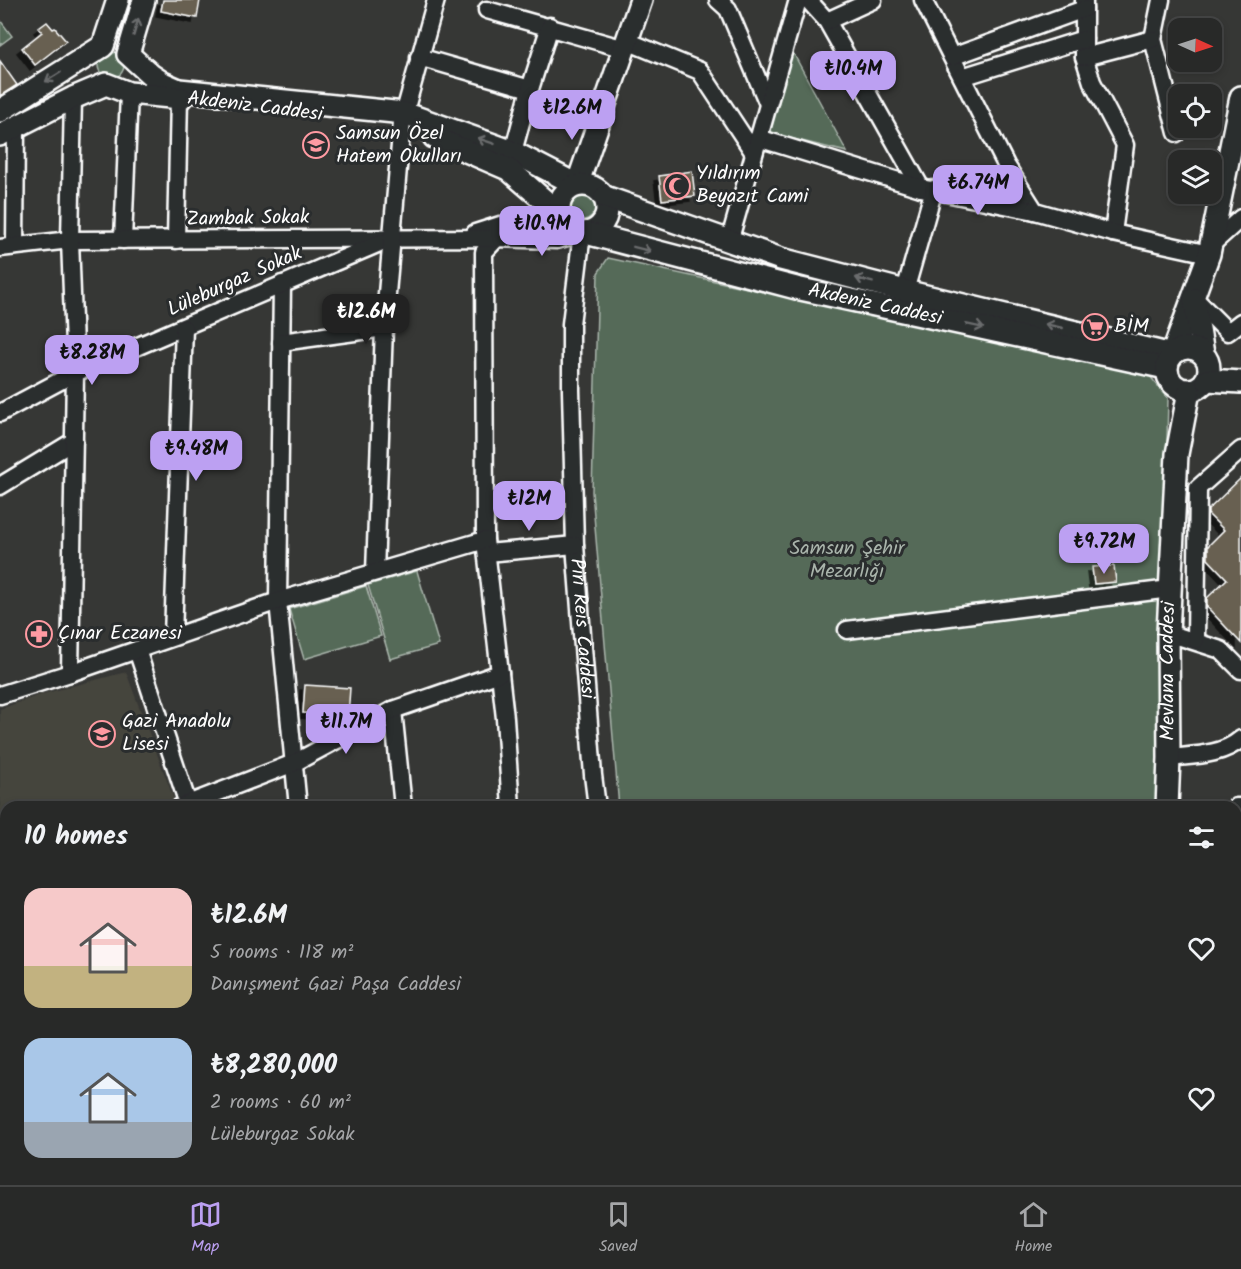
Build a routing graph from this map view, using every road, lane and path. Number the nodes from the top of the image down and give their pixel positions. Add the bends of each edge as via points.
1 (118, 0) edge
2 (144, 0) edge
3 (436, 0) edge
4 (641, 0) edge
5 (718, 0) edge
6 (798, 0) edge
7 (808, 0) edge
8 (873, 0) edge
9 (923, 0) edge
10 (1161, 0) edge
11 (1084, 4) edge
12 (487, 10) dead end
13 (828, 21) junction
14 (549, 26) junction
15 (1084, 39) junction
16 (1154, 39) junction
17 (626, 45) junction
18 (103, 46) junction
19 (128, 54) junction
20 (419, 57) junction
21 (952, 57) junction
22 (1084, 57) junction
23 (962, 77) junction
24 (106, 84) junction
25 (530, 89) junction
26 (129, 93) junction
27 (1168, 96) edge
28 (179, 97) junction
29 (1241, 97) edge
30 (73, 98) junction
31 (768, 104) junction
32 (0, 111) edge
33 (402, 120) junction
34 (8, 132) edge
35 (756, 145) junction
36 (513, 152) junction
37 (927, 189) junction
38 (593, 190) junction
39 (1035, 211) junction
40 (560, 214) junction
41 (1241, 218) edge
42 (584, 233) junction
43 (1113, 233) junction
44 (497, 237) junction
45 (391, 238) junction
46 (463, 238) junction
47 (70, 240) junction
48 (123, 240) junction
49 (177, 240) junction
50 (729, 242) junction
51 (8, 247) edge
52 (1210, 249) junction
53 (282, 284) junction
54 (905, 291) junction
55 (1194, 298) junction
56 (1241, 322) edge
57 (184, 328) junction
58 (384, 328) junction
59 (281, 342) junction
60 (1241, 370) edge
61 (1189, 372) junction
62 (75, 373) junction
63 (1241, 382) edge
64 (0, 413) edge
65 (74, 441) junction
66 (1241, 450) edge
67 (0, 486) edge
68 (575, 545) junction
69 (486, 546) junction
70 (375, 572) junction
71 (1170, 588) junction
72 (278, 601) junction
73 (847, 630) dead end
74 (1168, 633) junction
75 (174, 636) junction
76 (1196, 640) junction
77 (137, 650) junction
78 (1241, 670) edge
79 (70, 673) junction
80 (500, 673) junction
81 (0, 695) edge
82 (393, 710) junction
83 (1241, 739) edge
84 (1169, 758) junction
85 (294, 763) junction
86 (184, 801) edge
87 (199, 801) edge
88 (297, 801) edge
89 (402, 801) edge
90 (511, 801) edge
91 (596, 801) edge
92 (1167, 801) edge

1 - 18 main road
19 -> 2 main road
3 - 20 street
4 - 17 main road
5 - 31 street via 728,9
6 - 31 street
7 - 13 street
8 - 13 street
9 - 21 street
10 - 16 street
11 - 15 street
11 - 21 street
12 - 14 street
13 - 37 street
14 - 17 street
14 - 25 street
15 - 22 street
15 - 23 street
16 - 22 street
16 - 27 street
17 - 35 street via 700,71
17 - 38 main road via 603,110
18 - 19 main road via 117,45
18 - 24 main road via 96,51 91,66 93,74
18 -> 32 main road
19 - 24 main road via 130,67 125,79
19 - 33 main road, Akdeniz Caddesi via 157,80 179,90
20 - 25 street
20 - 33 street
21 - 23 street
22 - 43 street via 1092,82 1125,145
23 - 39 street via 1006,165
24 - 26 main road, Akdeniz Caddesi
24 - 30 main road
25 - 36 street
26 - 28 main road, Akdeniz Caddesi
26 - 48 street
28 - 33 main road, Akdeniz Caddesi
28 - 49 street
29 - 52 main road
30 - 34 main road
30 - 47 street
31 - 35 street
36 -> 33 main road, Akdeniz Caddesi
33 - 40 main road, Akdeniz Caddesi via 508,169
33 - 45 street
34 - 51 street
35 - 37 street
35 - 50 street
36 - 38 main road, Akdeniz Caddesi
37 - 39 street
37 - 54 street
38 - 40 main road via 565,192
38 - 42 main road via 608,210 596,230
38 - 50 main road, Akdeniz Caddesi
39 - 43 street
40 - 42 main road via 567,227
40 - 46 street via 547,223 500,225
41 - 52 street
42 - 44 street, Zambak Sokak via 557,240
42 -> 61 main road, Akdeniz Caddesi via 796,288
42 - 68 street, Piri Reis Caddesi via 571,324
43 - 52 street
44 - 46 street, Zambak Sokak
44 - 69 street via 484,252
45 - 46 street, Zambak Sokak
45 - 49 street, Zambak Sokak
45 - 53 street, Lüleburgaz Sokak
45 - 58 street
47 - 48 street, Zambak Sokak
47 - 51 street, Zambak Sokak
47 - 62 street
48 - 49 street, Zambak Sokak
54 -> 50 main road, Akdeniz Caddesi
52 - 55 main road
53 - 57 street, Lüleburgaz Sokak
53 - 59 street
61 -> 54 main road, Akdeniz Caddesi
55 - 56 street via 1228,332
55 - 61 main road
55 - 61 main road, Mevlana Caddesi
57 - 62 street, Lüleburgaz Sokak
57 - 75 street
58 - 59 street
58 - 70 street
59 - 72 street
60 - 61 main road
61 - 63 main road
61 - 71 main road, Mevlana Caddesi via 1177,454
62 - 64 street, Lüleburgaz Sokak
62 - 65 street
65 - 67 street
65 - 79 street
66 - 76 street via 1198,488
68 - 69 street
68 - 91 street, Piri Reis Caddesi
69 - 70 street
69 - 80 street
70 - 72 street
71 - 73 street
71 - 74 main road, Mevlana Caddesi
72 - 75 street
72 - 85 street
74 - 76 street
74 - 84 main road, Mevlana Caddesi
75 - 77 street
76 - 78 street via 1221,650
77 - 79 street
77 - 86 street
79 - 81 street
80 - 82 street
80 - 90 street
82 - 85 street
82 - 89 street
83 - 84 street via 1212,754
84 - 92 main road, Mevlana Caddesi
85 - 87 street
85 - 88 street

